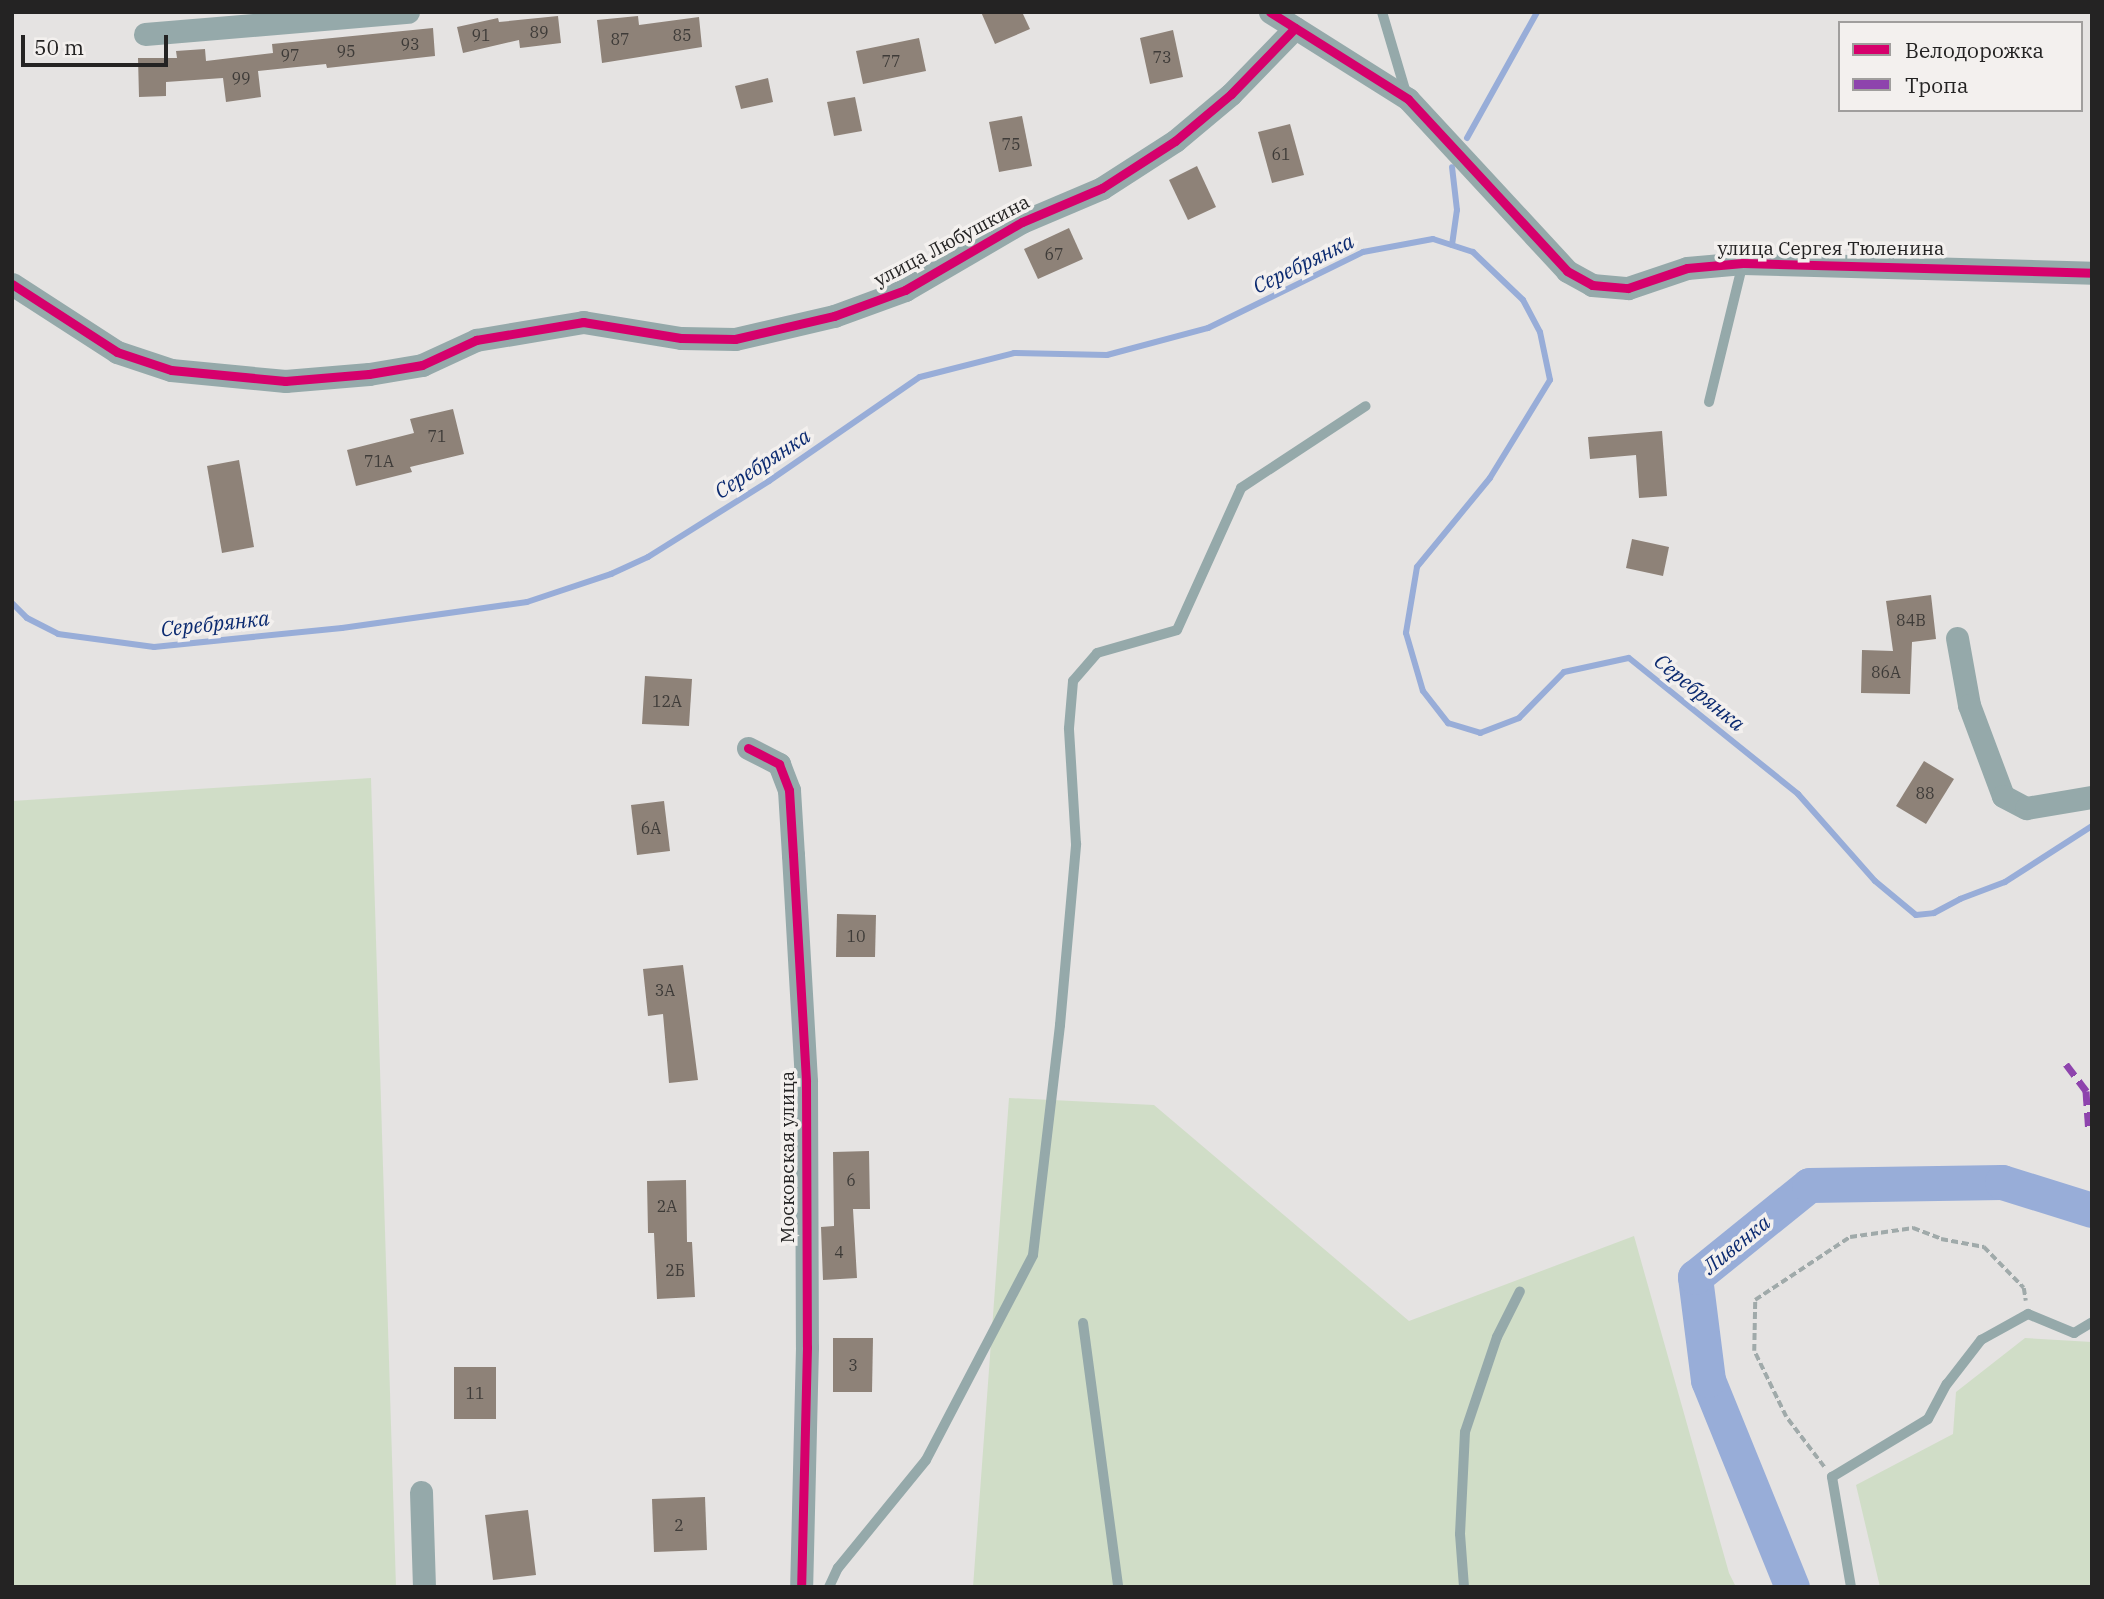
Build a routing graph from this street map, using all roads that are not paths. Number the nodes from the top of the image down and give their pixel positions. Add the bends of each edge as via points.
1 (408, 12) edge
2 (1270, 12) edge
3 (1382, 12) edge
4 (1295, 28) junction
5 (145, 34) dead end
6 (1408, 99) junction
7 (1744, 263) junction
8 (2092, 273) edge
9 (12, 284) edge
10 (1709, 402) dead end
11 (1366, 406) dead end
12 (1956, 638) dead end
13 (748, 748) dead end
14 (2092, 797) edge
15 (1520, 1291) dead end
16 (2092, 1321) edge
17 (1083, 1323) dead end
18 (421, 1492) dead end
19 (424, 1587) edge
20 (801, 1587) edge
21 (828, 1587) edge
22 (1118, 1587) edge
23 (1464, 1587) edge
24 (1851, 1587) edge

1 - 5 street
2 - 4 street, улица Сергея Тюленина
3 - 6 lane
4 - 6 street, улица Сергея Тюленина
4 - 9 street, улица Любушкина via 1231,94 1175,141 1102,188 1022,222 905,290 834,316 735,339 681,338 583,322 476,340 422,365 285,381 171,370 117,352
6 - 7 street, улица Сергея Тюленина via 1567,271 1592,285 1628,288 1687,268
7 - 8 street, улица Сергея Тюленина
7 - 10 lane
11 - 21 lane via 1241,488 1177,630 1097,653 1073,681 1069,727 1076,844 1033,1255 926,1460 838,1568
12 - 14 street via 1969,705 2003,796 2026,808
13 - 20 street, Московская улица via 779,764 789,790 794,869 806,1082 807,1347
15 - 23 lane via 1497,1336 1465,1432 1460,1535
16 - 24 lane via 2074,1333 2028,1314 1981,1340 1947,1384 1928,1419 1832,1477
17 - 22 lane
18 - 19 street

